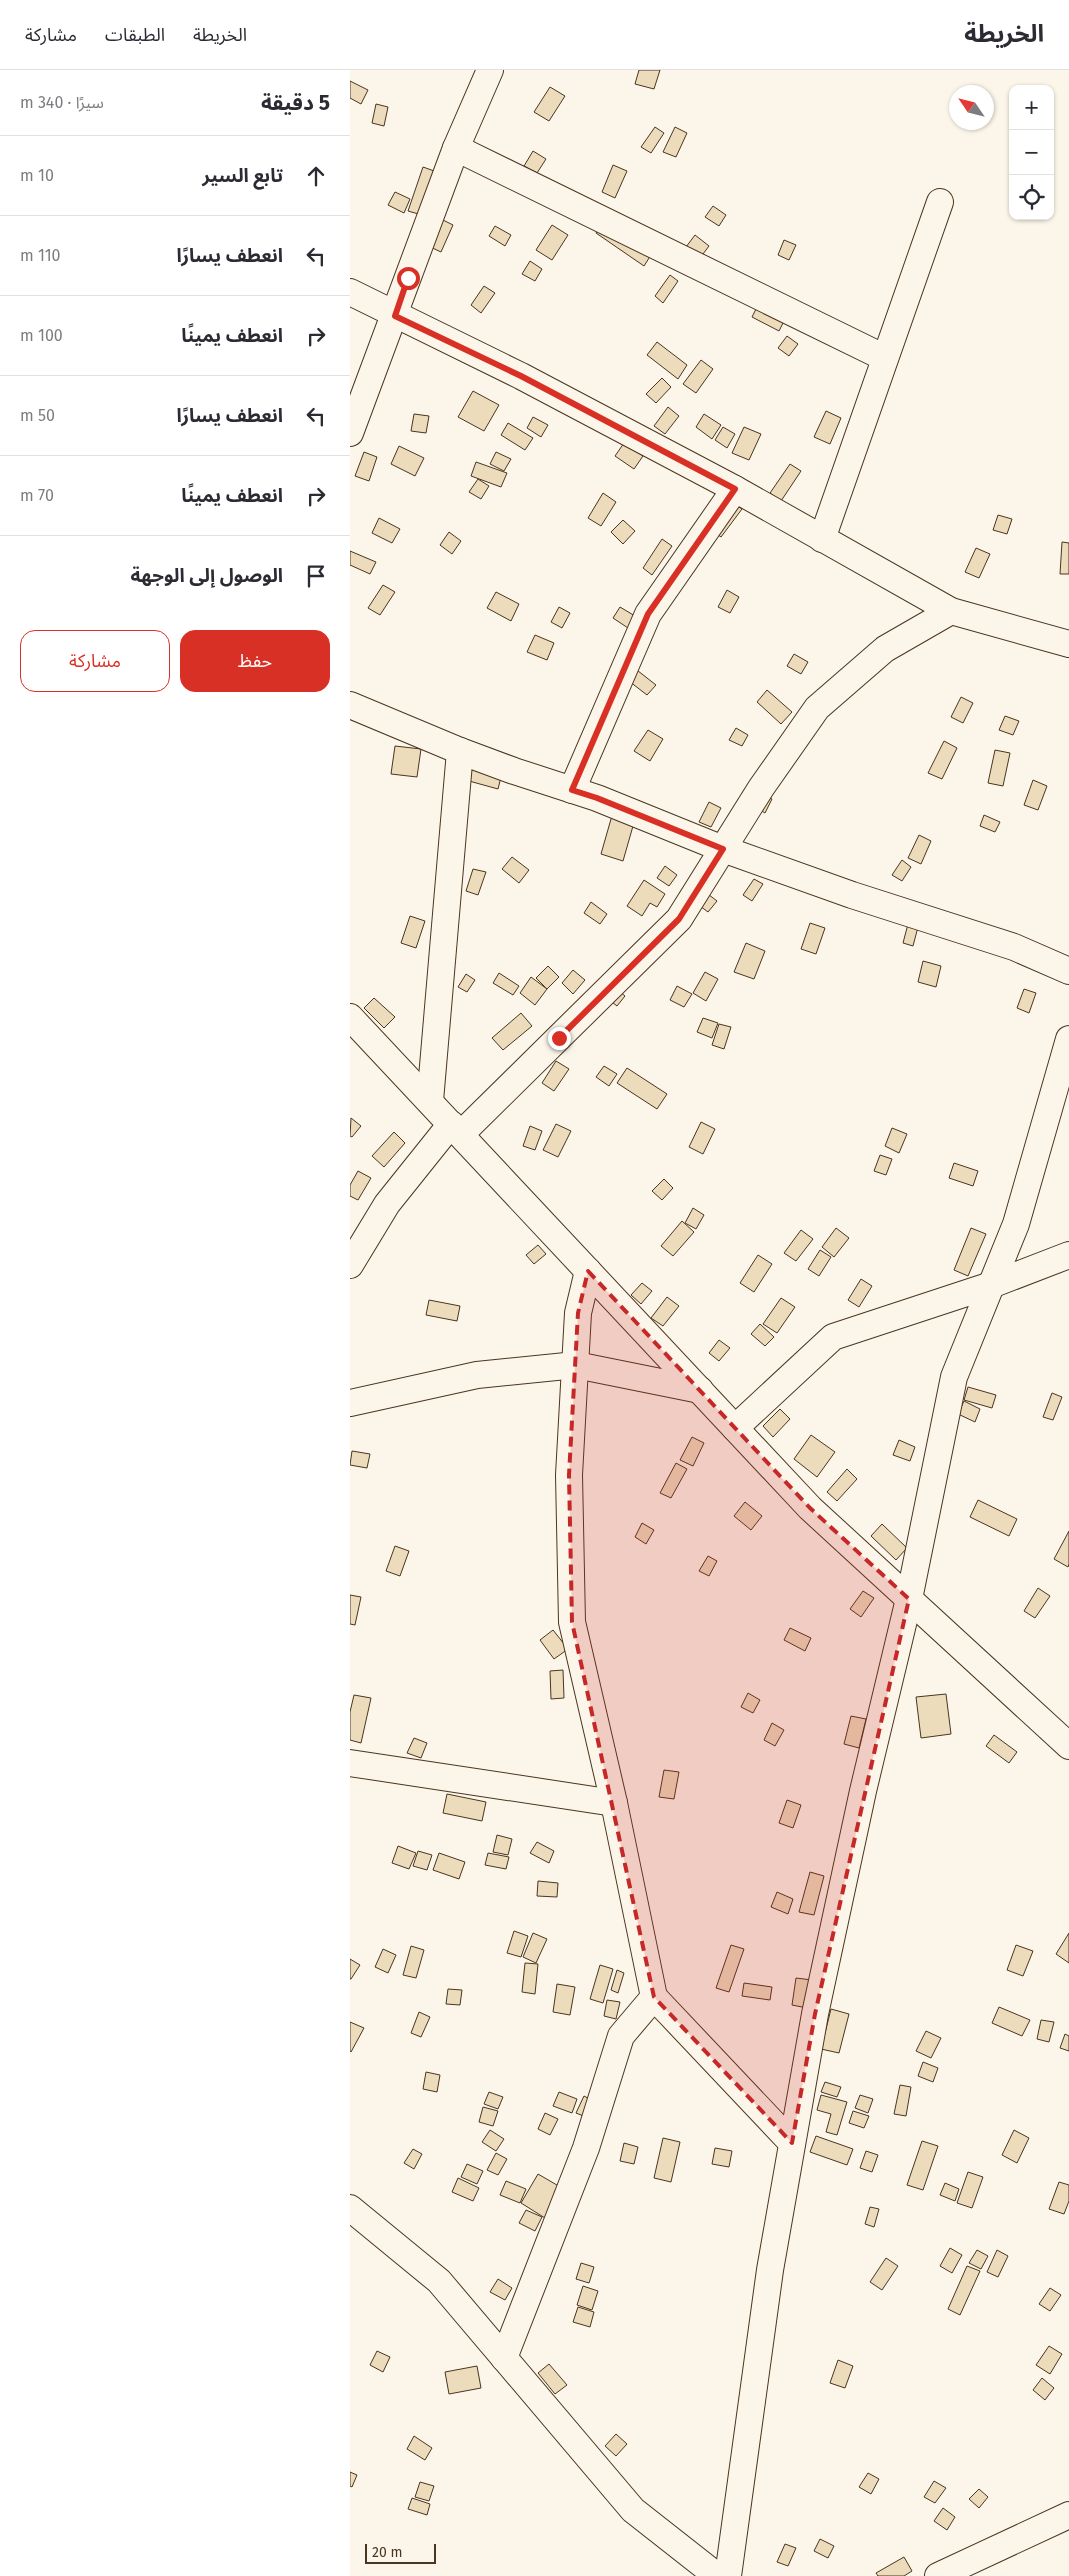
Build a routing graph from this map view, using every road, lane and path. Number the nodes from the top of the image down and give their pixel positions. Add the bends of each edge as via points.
1 (490, 70) edge
2 (456, 148) junction
3 (940, 202) dead end
4 (350, 292) edge
5 (395, 316) junction
6 (885, 358) junction
7 (350, 433) edge
8 (735, 489) junction
9 (822, 539) junction
10 (951, 611) junction
11 (1069, 644) edge
12 (350, 705) edge
13 (460, 751) junction
14 (572, 790) junction
15 (723, 849) junction
16 (1069, 971) edge
17 (350, 1017) edge
18 (1069, 1039) edge
19 (430, 1101) junction
20 (456, 1129) junction
21 (1069, 1255) edge
22 (350, 1265) edge
23 (588, 1272) junction
24 (991, 1285) junction
25 (576, 1365) junction
26 (700, 1390) junction
27 (350, 1403) edge
28 (735, 1428) junction
29 (909, 1600) junction
30 (1069, 1746) edge
31 (350, 1763) edge
32 (614, 1803) junction
33 (654, 1996) junction
34 (792, 2143) junction
35 (350, 2208) edge
36 (504, 2358) junction
37 (1069, 2515) edge
38 (717, 2576) edge
39 (728, 2576) edge
40 (938, 2576) edge

1 - 2 street
2 - 5 street
2 - 6 street
3 - 6 street
4 - 5 street
5 - 7 street
5 - 8 street via 521,376
6 - 9 street
8 - 9 street
8 - 14 street via 648,614
9 - 10 street
10 - 11 street
10 - 15 street via 885,649 816,708
12 - 13 street
13 - 14 street
13 - 19 street
14 - 15 street
15 - 16 street via 1014,947
15 - 20 street via 679,919
17 - 19 street
18 - 24 street via 1016,1224
19 - 20 street
20 - 22 street via 387,1204
20 - 23 street
21 - 24 street
23 - 25 street via 578,1313
23 - 26 street
24 - 28 street via 832,1337
24 - 29 street via 954,1377
25 - 26 street
25 - 27 street via 477,1374
25 - 32 street via 569,1475 572,1622
26 - 28 street
28 - 29 street via 810,1508
29 - 30 street
29 - 34 street via 821,1985
31 - 32 street
32 - 33 street
33 - 34 street
33 - 36 street via 621,2036 586,2148
34 - 39 street via 770,2270
35 - 36 street via 439,2281
36 - 38 street via 633,2510
37 - 40 street

